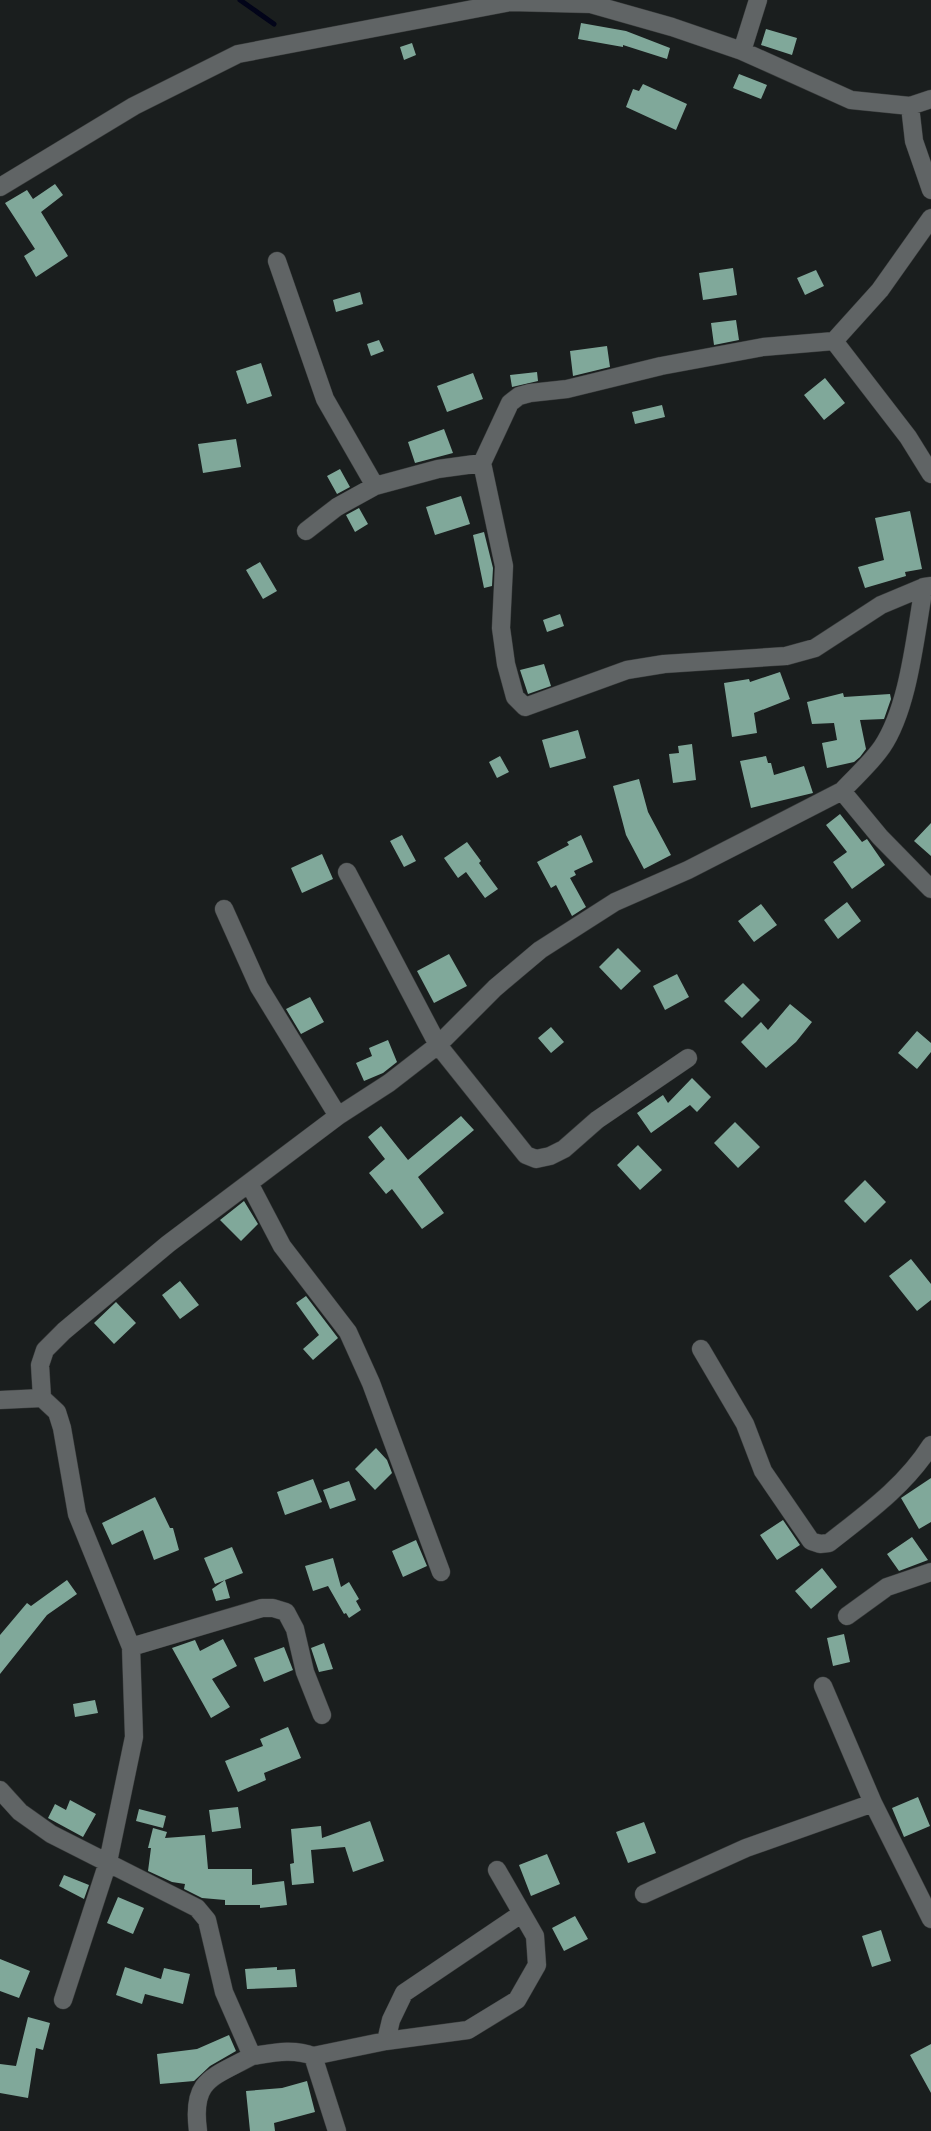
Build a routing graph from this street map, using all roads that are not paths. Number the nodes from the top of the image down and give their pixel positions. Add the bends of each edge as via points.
1 (758, 0) edge
2 (742, 51) junction
3 (931, 99) edge
4 (911, 106) junction
5 (0, 187) edge
6 (931, 190) edge
7 (931, 218) edge
8 (277, 261) dead end
9 (834, 341) junction
10 (482, 463) junction
11 (931, 474) edge
12 (375, 486) junction
13 (306, 531) dead end
14 (928, 586) edge
15 (842, 791) junction
16 (347, 872) dead end
17 (931, 889) edge
18 (224, 909) dead end
19 (438, 1045) junction
20 (688, 1058) dead end
21 (338, 1116) junction
22 (249, 1183) junction
23 (701, 1349) dead end
24 (42, 1398) junction
25 (0, 1400) edge
26 (931, 1446) edge
27 (441, 1572) dead end
28 (931, 1572) edge
29 (847, 1616) dead end
30 (131, 1647) junction
31 (823, 1686) dead end
32 (322, 1715) dead end
33 (0, 1790) edge
34 (873, 1802) junction
35 (108, 1862) junction
36 (497, 1870) dead end
37 (645, 1894) dead end
38 (521, 1914) junction
39 (931, 1919) edge
40 (63, 2000) dead end
41 (386, 2041) junction
42 (252, 2056) junction
43 (313, 2056) junction
44 (198, 2131) edge
45 (337, 2131) edge

1 - 2 street
2 - 4 street via 850,100
2 - 5 street via 591,4 510,2 238,54 134,106
3 - 4 street
4 - 6 street via 914,141
7 - 9 street via 880,290
8 - 12 street via 325,400
9 - 10 street via 763,348 519,396 510,403
9 - 11 street
10 - 12 street
10 - 14 street via 504,566 501,628 506,664 515,697 525,707 627,670 786,656 815,648 881,605
12 - 13 street
14 - 15 street via 895,724 881,749
15 - 17 street
15 - 19 street via 615,902 540,950
16 - 19 street
18 - 21 street via 259,987
19 - 20 street via 526,1155 537,1159 564,1150 597,1120
19 - 21 street
21 - 22 street
22 - 24 street via 168,1244 45,1350 40,1365
22 - 27 street via 282,1246 348,1332 372,1383
23 - 26 street via 745,1424 764,1471 811,1541 829,1543 891,1494
24 - 25 street
24 - 30 street via 57,1412 78,1514
28 - 29 street via 887,1587
30 - 32 street via 262,1608 286,1612
30 - 35 street via 134,1737
31 - 34 street
33 - 35 street via 20,1812 51,1834
34 - 37 street via 746,1848
34 - 39 street
35 - 40 street
35 - 42 street via 197,1908 207,1920 224,1992
36 - 38 street
38 - 41 street via 404,1993
38 - 41 street via 535,1936 537,1965 517,2000 468,2030
41 - 43 street
42 - 43 street via 288,2052
42 - 44 street via 210,2078 199,2093 195,2109
43 - 45 street

